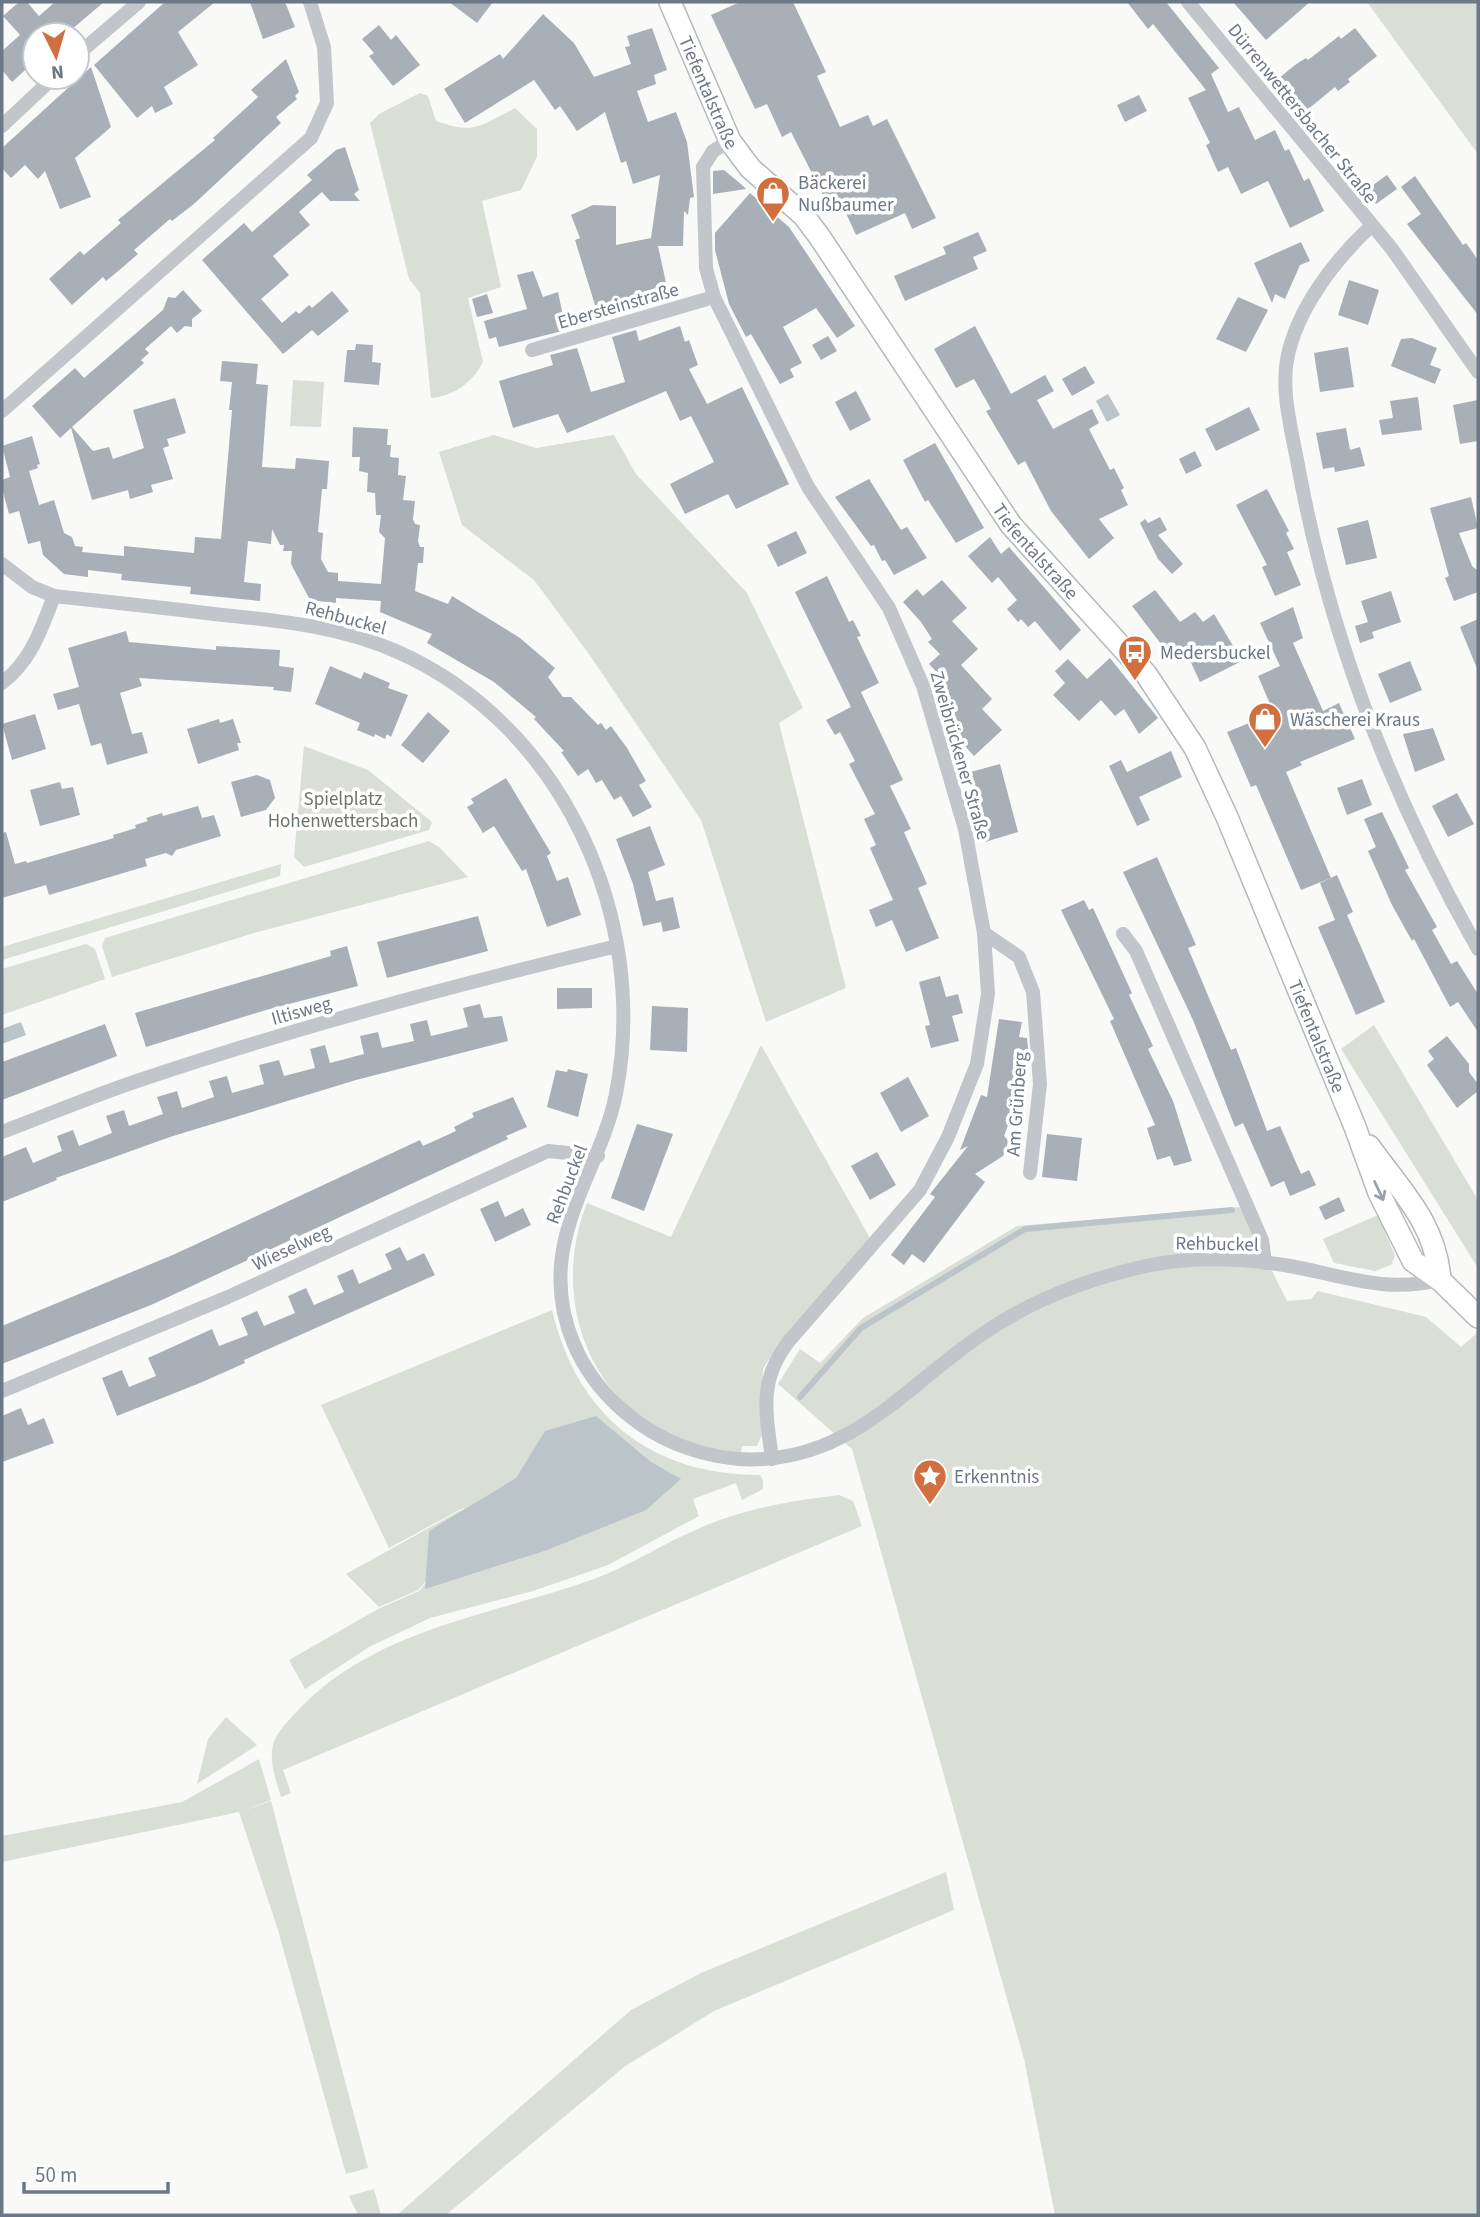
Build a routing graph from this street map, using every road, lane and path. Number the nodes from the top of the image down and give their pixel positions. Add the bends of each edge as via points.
1 (139, 2) edge
2 (310, 2) edge
3 (670, 2) edge
4 (1188, 2) edge
5 (91, 43) edge
6 (39, 91) edge
7 (2, 126) edge
8 (730, 141) junction
9 (1370, 227) junction
10 (714, 297) junction
11 (532, 350) dead end
12 (1478, 372) edge
13 (2, 411) edge
14 (2, 564) edge
15 (54, 596) junction
16 (2, 683) edge
17 (984, 933) junction
18 (1123, 934) dead end
19 (617, 946) junction
20 (1478, 949) edge
21 (2, 1132) edge
22 (598, 1156) junction
23 (1030, 1173) dead end
24 (1265, 1263) junction
25 (1440, 1280) junction
26 (1478, 1317) edge
27 (2, 1391) edge
28 (772, 1459) junction

1 - 5 street
2 - 13 street via 324,47 327,103 311,138
3 - 8 street, Tiefentalstraße
4 - 9 street, Dürrenwettersbacher Straße
6 - 7 street
8 - 10 street, Zweibrückener Straße via 713,151 703,167 706,268
8 - 25 street, Tiefentalstraße via 750,168 804,216 1011,524 1146,674 1176,717 1227,817 1355,1127 1433,1239
9 - 12 street via 1392,250
9 - 20 street, Dürrenwettersbacher Straße via 1302,313 1286,362 1289,414 1334,622 1375,741
10 - 11 street, Ebersteinstraße
10 - 17 street, Zweibrückener Straße via 808,487 889,608 923,686 965,830
14 - 15 street, Rehbuckel via 32,587
15 - 16 street via 37,642 19,669
15 - 19 street, Rehbuckel via 313,625 363,637 443,677 517,737 544,768 593,860 609,904
17 - 23 street, Am Grünberg via 1019,957 1033,992 1040,1084
17 - 28 street, Zweibrückener Straße via 988,994 977,1064 948,1137 920,1190 770,1368 766,1403
18 - 24 street via 1136,951 1256,1228
19 - 21 street, Iltisweg via 496,975 250,1045
19 - 22 street, Rehbuckel via 623,1009 621,1060
22 - 27 street, Wieselweg via 548,1151 228,1297
22 - 28 street, Rehbuckel via 570,1218 561,1266 562,1299 580,1357 612,1401 662,1440 727,1459
24 - 25 street, Rehbuckel via 1389,1287
24 - 28 street, Rehbuckel via 1172,1261 1088,1281 1049,1296 985,1332 847,1437 823,1448
25 - 26 street

